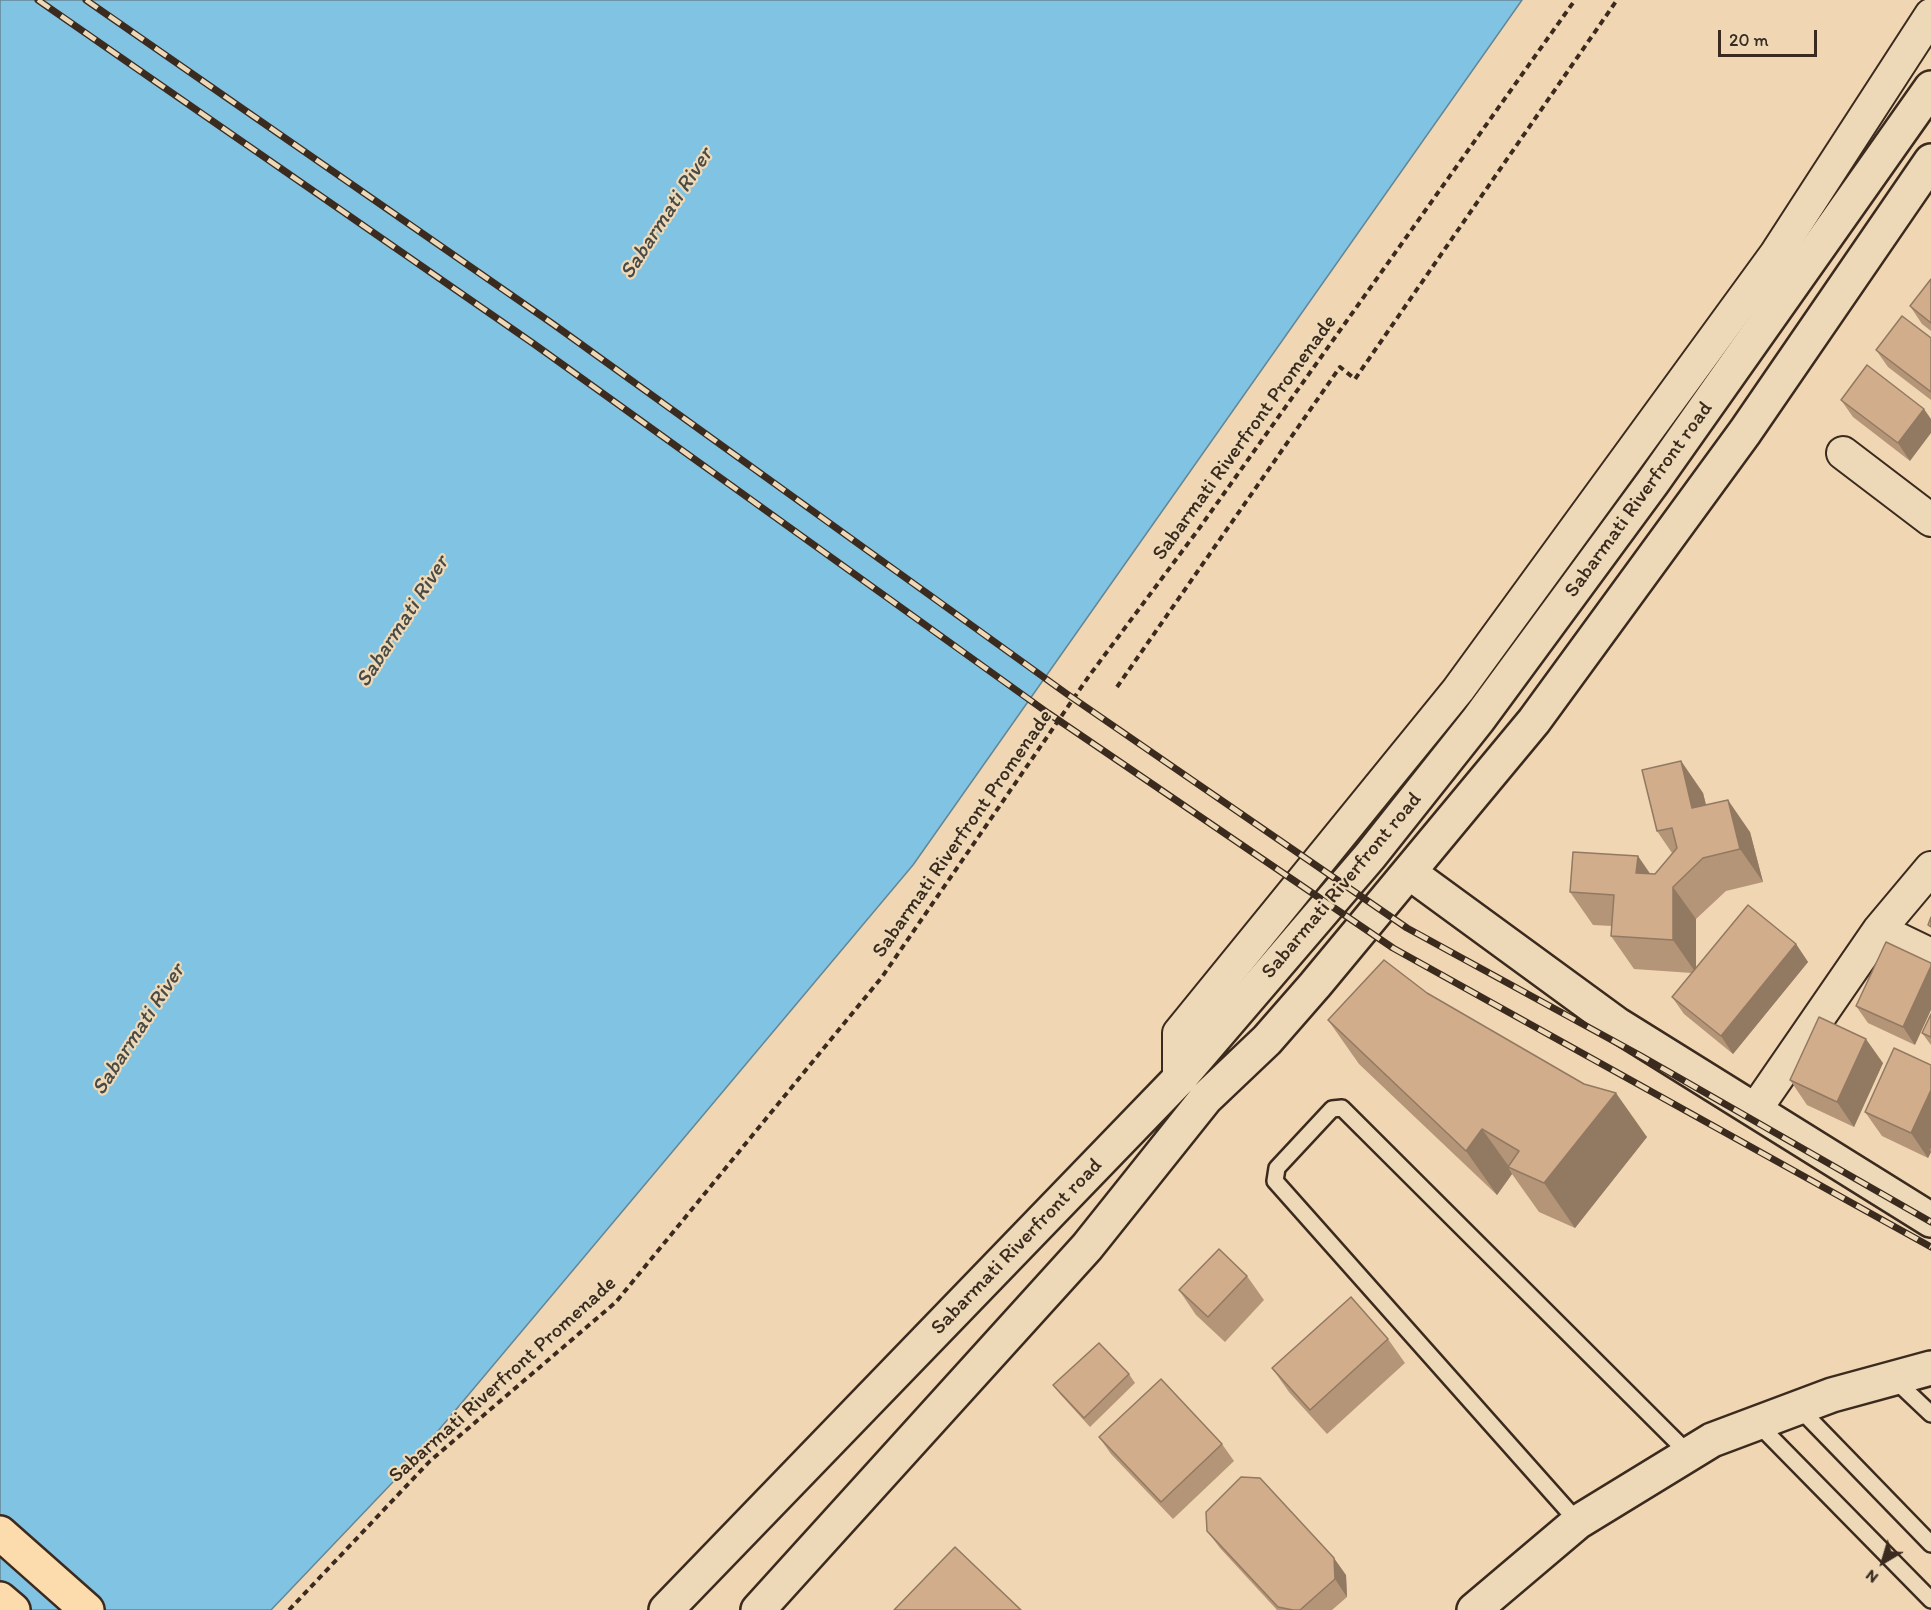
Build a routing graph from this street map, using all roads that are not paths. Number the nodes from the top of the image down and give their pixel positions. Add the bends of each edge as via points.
1 (1931, 15) edge
2 (1931, 88) edge
3 (1931, 161) edge
4 (1843, 453) dead end
5 (1931, 520) edge
6 (1931, 868) edge
7 (1410, 873) junction
8 (1879, 930) junction
9 (1931, 955) edge
10 (1179, 1079) junction
11 (1755, 1110) junction
12 (1931, 1220) edge
13 (1931, 1368) edge
14 (1894, 1378) junction
15 (1798, 1407) junction
16 (1931, 1414) edge
17 (1756, 1422) junction
18 (1689, 1454) junction
19 (1578, 1522) junction
20 (0, 1533) edge
21 (1931, 1544) edge
22 (0, 1599) edge
23 (1931, 1600) edge
24 (13, 1610) edge
25 (87, 1610) edge
26 (666, 1610) edge
27 (758, 1610) edge
28 (1474, 1610) edge

1 - 10 street via 1776,254 1458,690 1179,1033
2 - 10 street, Sabarmati Riverfront road via 1653,482 1478,720 1370,856
3 - 7 street, Sabarmati Riverfront road via 1668,540 1534,721
4 - 5 street
6 - 8 street
7 - 11 street via 1618,1025
7 - 27 street, Sabarmati Riverfront road via 1266,1040 1206,1098 1087,1247
8 - 9 street
8 - 11 street
10 - 26 street, Sabarmati Riverfront road
11 - 12 street
13 - 14 street
14 - 15 street
14 - 16 lane
15 - 17 street
15 - 21 lane
17 - 18 street
17 - 23 lane
18 - 19 street
18 - 19 lane via 1342,1108 1332,1109 1277,1168 1275,1181
19 - 28 street
20 - 25 main road
22 - 24 main road

